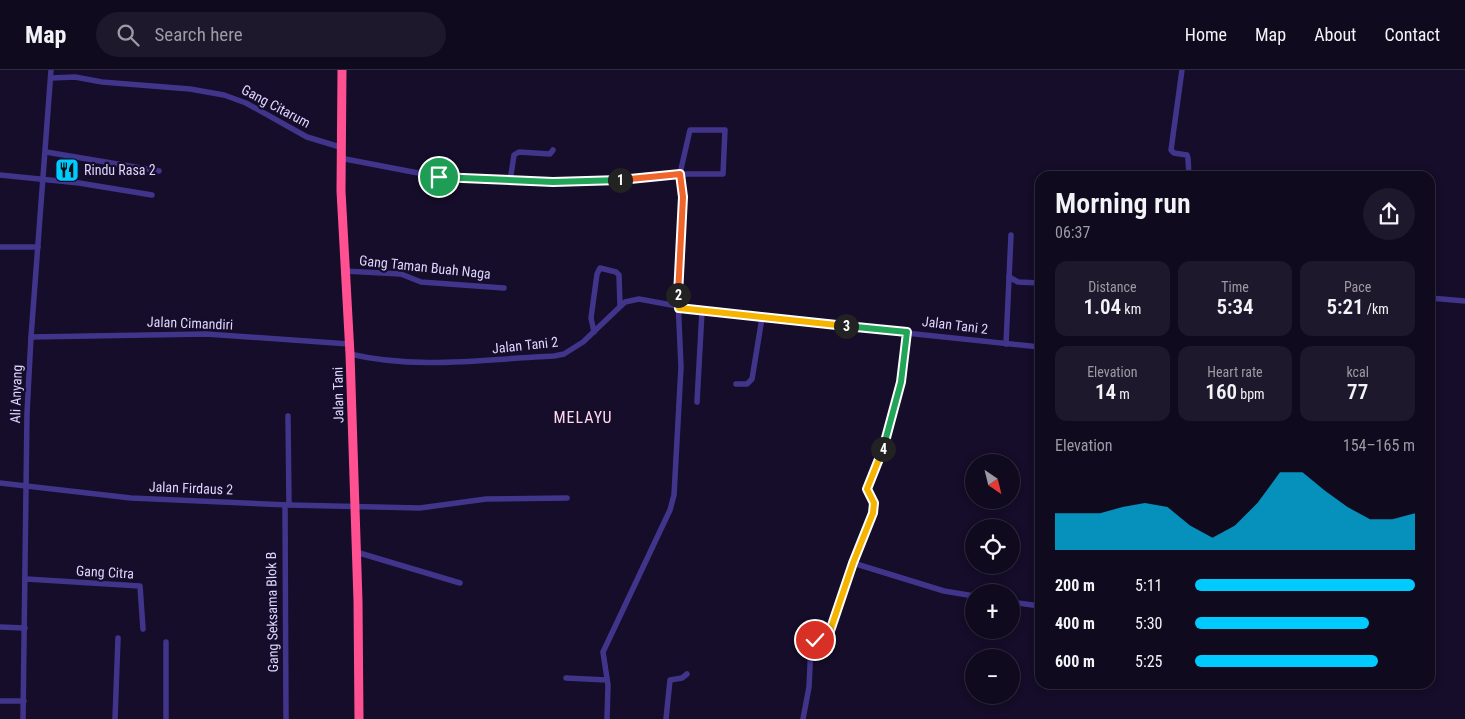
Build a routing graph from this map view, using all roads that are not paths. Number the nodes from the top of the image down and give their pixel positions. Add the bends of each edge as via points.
1 (51, 70) edge
2 (342, 70) edge
3 (1182, 70) edge
4 (51, 78) junction
5 (340, 147) junction
6 (553, 150) dead end
7 (46, 152) junction
8 (340, 158) junction
9 (159, 171) dead end
10 (1189, 171) edge
11 (0, 174) edge
12 (680, 174) junction
13 (44, 178) junction
14 (510, 181) junction
15 (152, 195) dead end
16 (1011, 235) dead end
17 (0, 246) edge
18 (38, 247) junction
19 (344, 270) junction
20 (1009, 277) junction
21 (1035, 283) edge
22 (504, 288) dead end
23 (1435, 298) edge
24 (1465, 301) edge
25 (620, 306) junction
26 (679, 308) junction
27 (702, 311) junction
28 (762, 318) junction
29 (594, 332) junction
30 (907, 332) junction
31 (31, 337) junction
32 (349, 344) junction
33 (1006, 344) junction
34 (1035, 347) edge
35 (350, 354) junction
36 (736, 384) dead end
37 (697, 402) dead end
38 (288, 416) dead end
39 (0, 483) edge
40 (26, 486) junction
41 (567, 498) dead end
42 (287, 505) junction
43 (355, 505) junction
44 (356, 552) junction
45 (853, 563) junction
46 (26, 579) junction
47 (460, 583) dead end
48 (965, 594) edge
49 (1020, 603) edge
50 (1035, 605) edge
51 (0, 627) edge
52 (25, 628) junction
53 (143, 629) dead end
54 (118, 638) dead end
55 (166, 642) dead end
56 (687, 674) dead end
57 (566, 678) dead end
58 (607, 680) junction
59 (0, 701) edge
60 (24, 701) junction
61 (23, 719) edge
62 (115, 719) edge
63 (166, 719) edge
64 (286, 719) edge
65 (359, 719) edge
66 (607, 719) edge
67 (666, 719) edge
68 (803, 719) edge

1 - 4 street, Ali Anyang
2 - 5 highway, Jalan Tani
3 - 10 street via 1171,150 1187,156
4 - 5 street, Gang Citarum via 76,77 190,89 230,97 306,137
4 - 7 street, Ali Anyang
5 - 8 highway, Jalan Tani
6 - 14 street via 550,154 516,153 512,159
7 - 9 street
7 - 13 street, Ali Anyang
8 - 14 street via 439,177
8 - 19 highway, Jalan Tani
11 - 13 street
12 - 12 street via 690,130 725,130 723,174
12 - 14 street via 609,181
12 - 26 street via 683,197
13 - 15 street
13 - 18 street, Ali Anyang
16 - 20 street
17 - 18 street
18 - 31 street, Ali Anyang
19 - 22 street, Gang Taman Buah Naga via 401,274 421,282
19 - 32 highway, Jalan Tani
20 - 21 street via 1018,282
20 - 33 street
23 - 24 street
25 - 26 street, Jalan Tani 2 via 639,299
25 - 29 street, Jalan Tani 2
25 - 29 street via 619,275 600,268 596,274 591,318
26 - 27 street, Jalan Tani 2
26 - 58 street via 681,367 674,495 670,510 605,646
27 - 28 street, Jalan Tani 2
27 - 37 street
28 - 30 street, Jalan Tani 2
28 - 36 street via 752,379 747,384
29 - 35 street, Jalan Tani 2 via 573,350 554,356 467,363 389,362
30 - 33 street, Jalan Tani 2
30 - 45 street via 899,391 883,450 867,489 874,507
31 - 32 street, Jalan Cimandiri via 206,334
31 - 40 street, Ali Anyang
32 - 35 highway, Jalan Tani
33 - 34 street, Jalan Tani 2
35 - 43 highway, Jalan Tani
38 - 42 street, Gang Seksama Blok B
39 - 40 street, Jalan Firdaus 2
40 - 42 street, Jalan Firdaus 2 via 131,498
40 - 46 street, Ali Anyang
41 - 43 street, Jalan Firdaus 2 via 486,499 420,508
42 - 43 street, Jalan Firdaus 2
42 - 64 street, Gang Seksama Blok B
43 - 44 highway, Jalan Tani
44 - 47 street
44 - 65 highway, Jalan Tani
45 - 48 street
45 - 68 street via 827,640 815,640 811,644 809,687
46 - 52 street, Ali Anyang
46 - 53 street, Gang Citra via 140,586
49 - 50 street
51 - 52 street
52 - 60 street, Ali Anyang
54 - 62 street
55 - 63 street
56 - 67 street via 670,680
57 - 58 street
58 - 66 street
59 - 60 street
60 - 61 street, Ali Anyang

